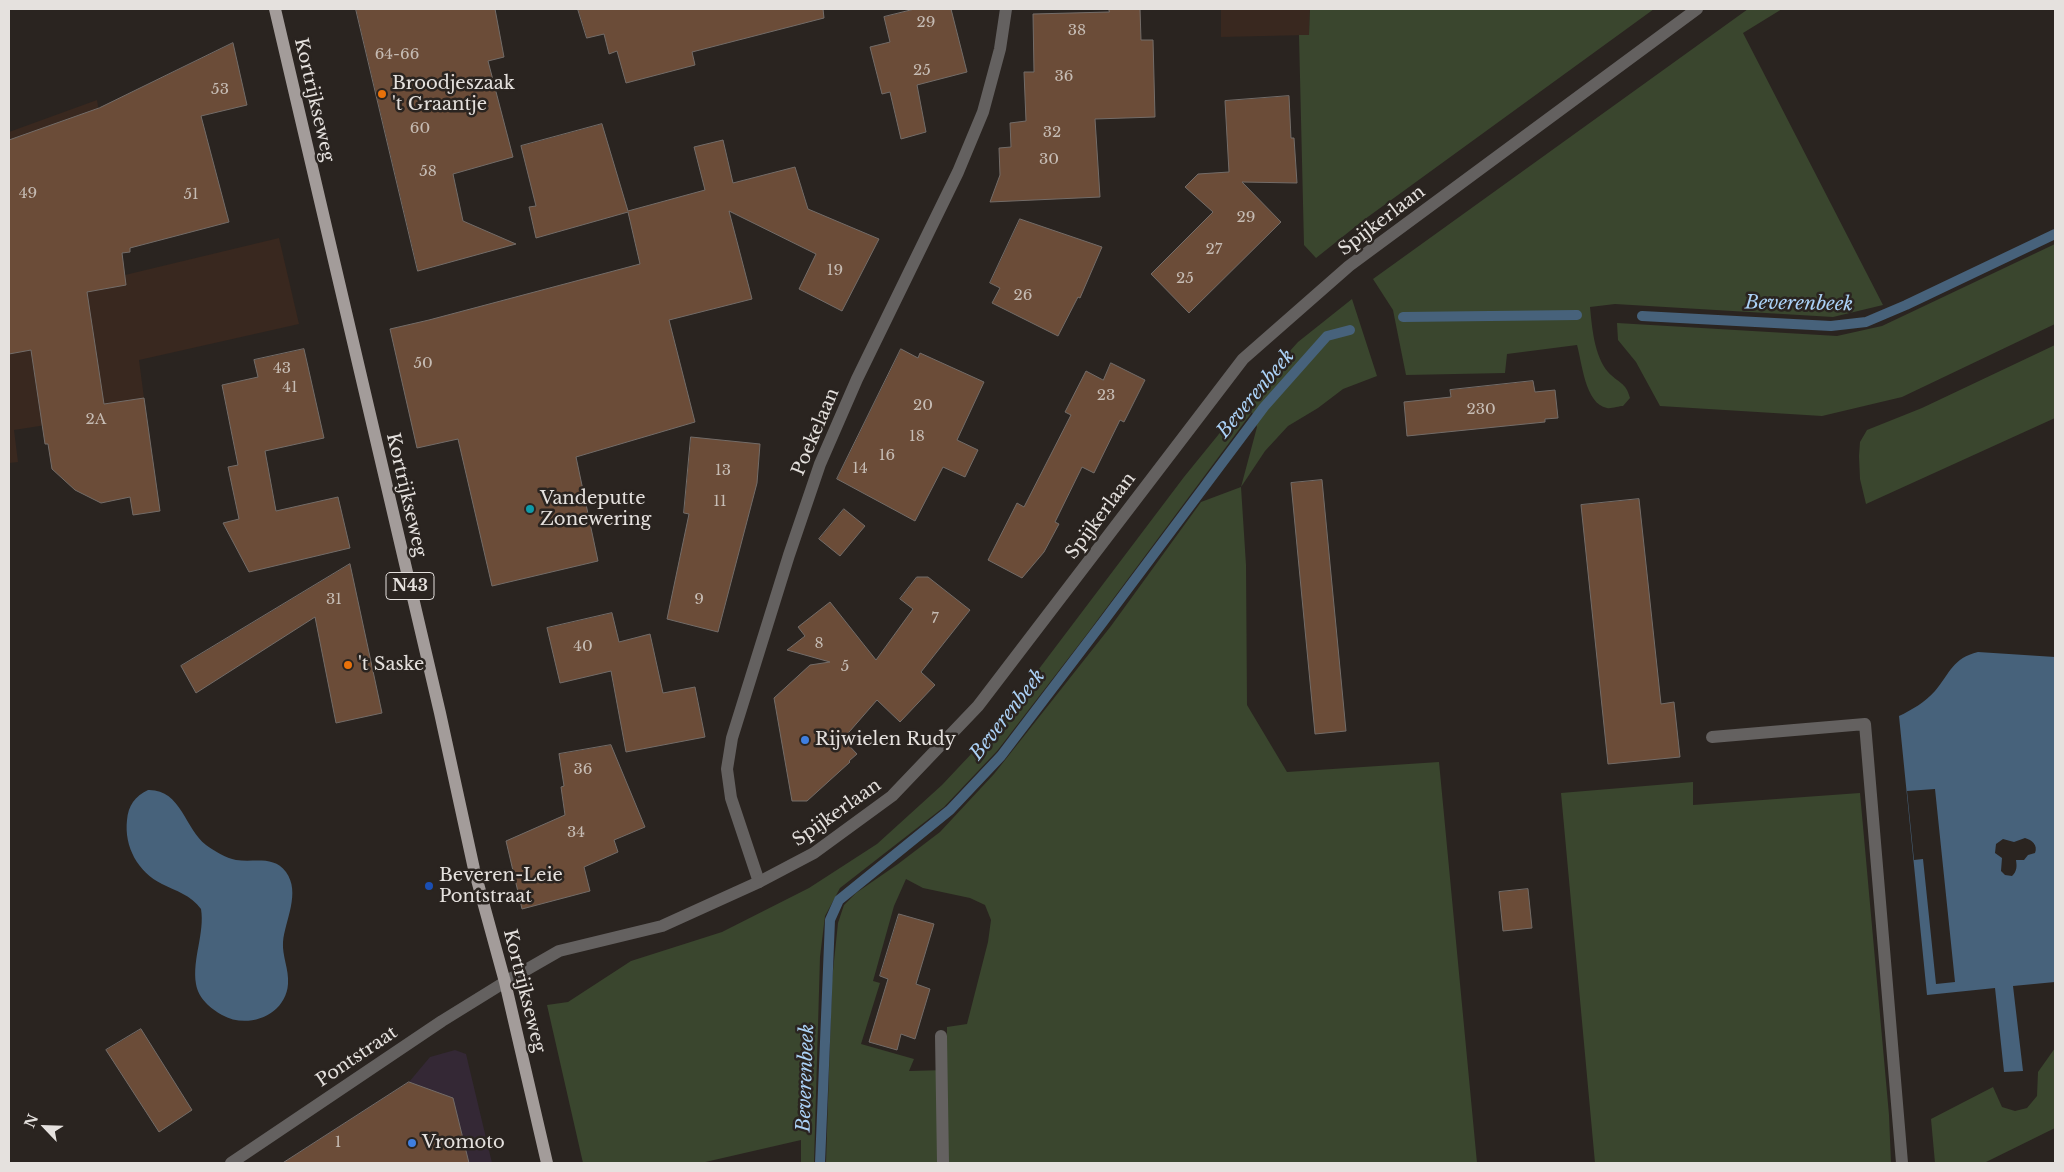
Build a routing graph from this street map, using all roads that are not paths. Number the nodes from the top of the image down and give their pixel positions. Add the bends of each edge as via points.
1 (275, 9) edge
2 (1006, 9) edge
3 (1697, 9) edge
4 (1712, 737) dead end
5 (759, 882) junction
6 (505, 982) junction
7 (940, 1036) dead end
8 (231, 1163) edge
9 (547, 1163) edge
10 (943, 1163) edge
11 (1902, 1163) edge

1 - 6 main road, Kortrijkseweg / N43 via 474,869
2 - 5 street, Poekelaan via 1000,49 983,112 958,172 857,379 820,464 732,738 728,769 731,798
3 - 5 street, Spijkerlaan via 1349,266 1243,359 978,706 892,796 814,853
4 - 11 street via 1865,724
5 - 6 street, Spijkerlaan via 662,926 558,951
6 - 8 street, Pontstraat
6 - 9 main road, Kortrijkseweg / N43
7 - 10 street

